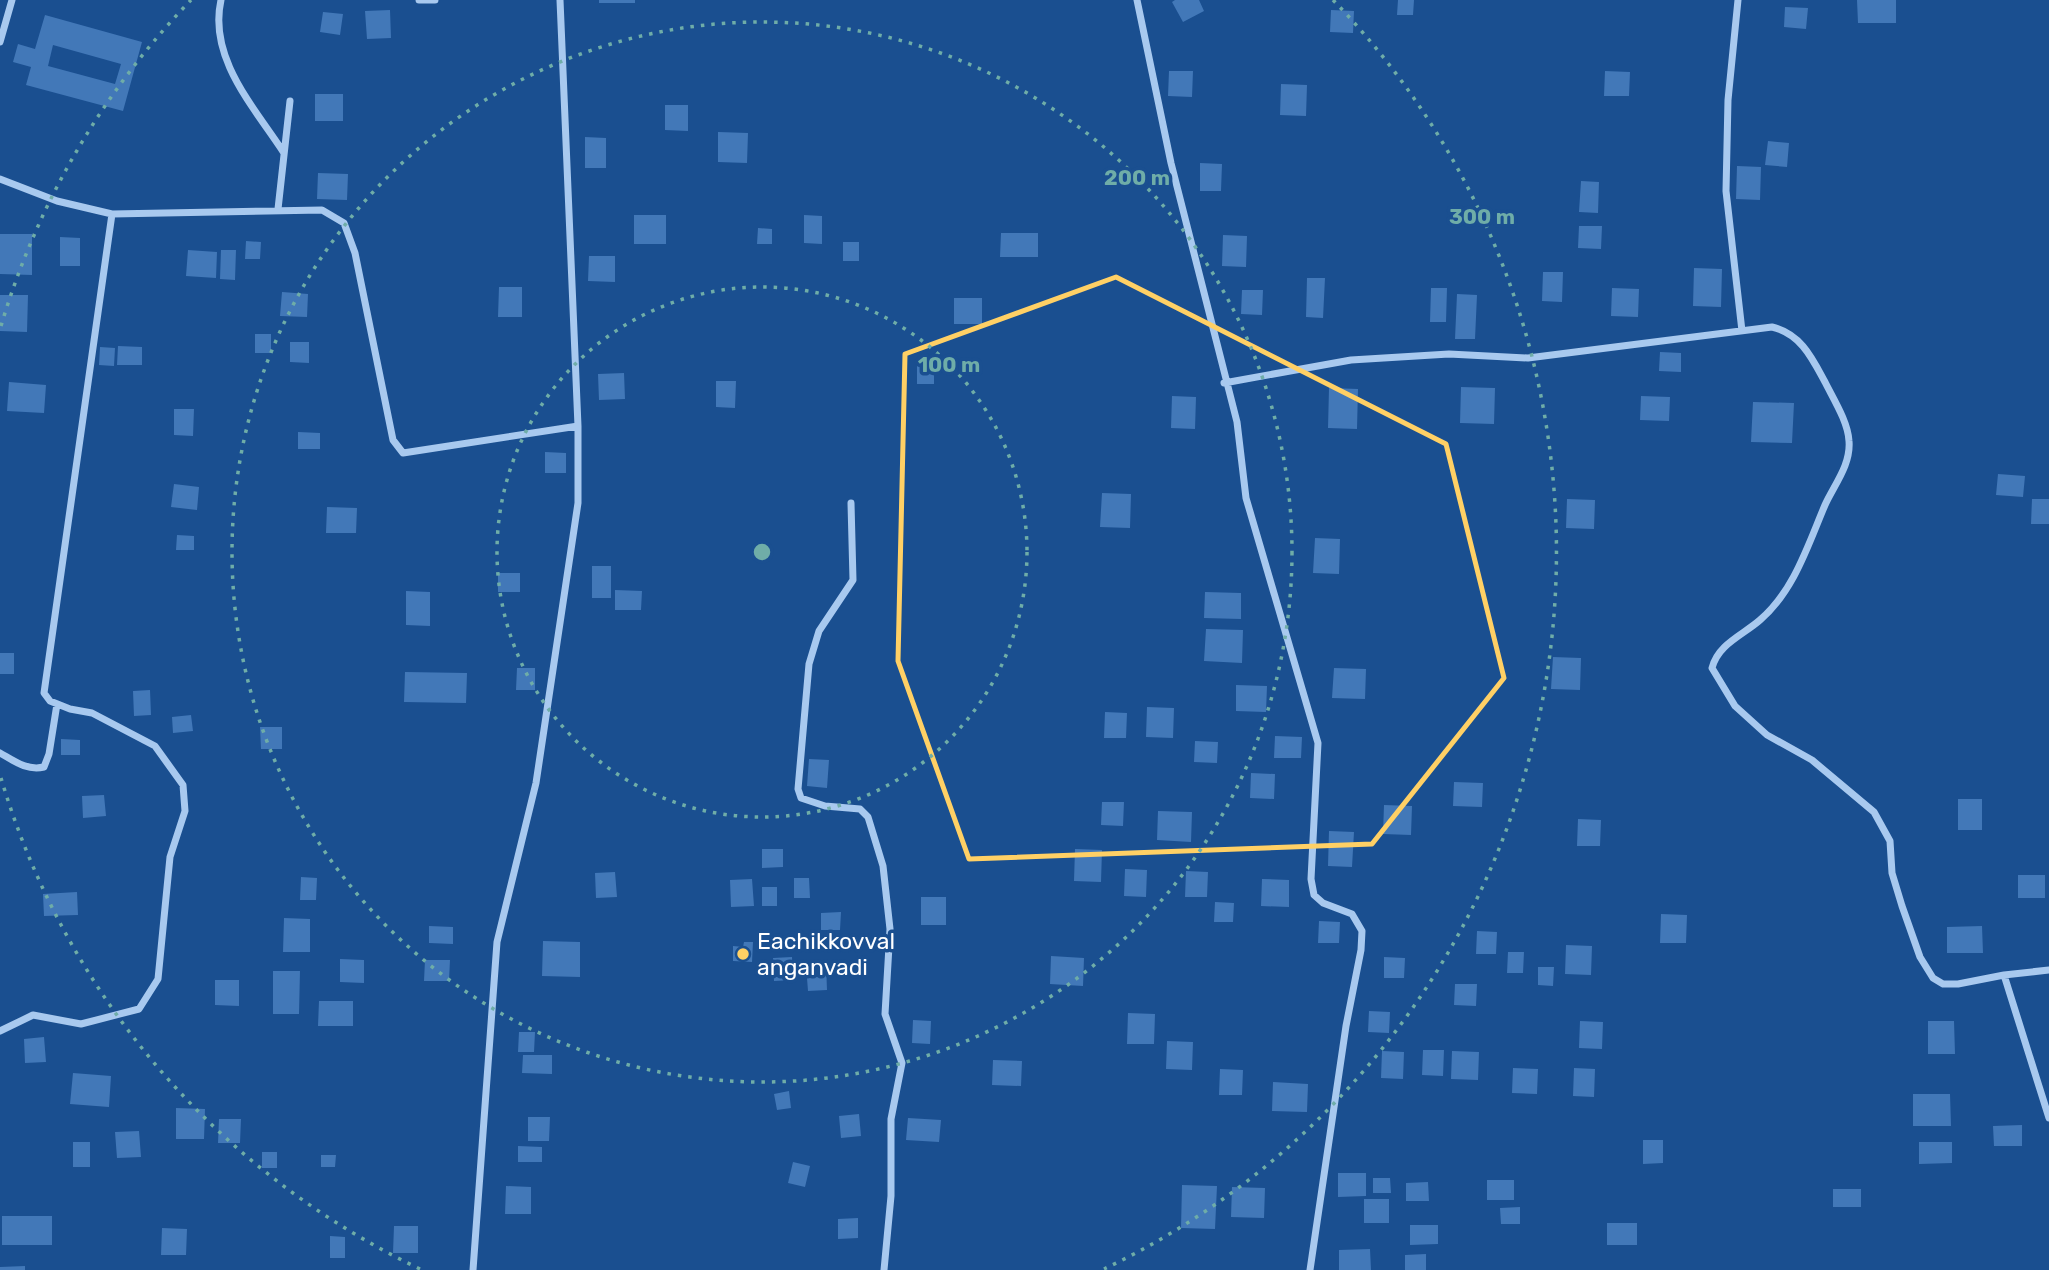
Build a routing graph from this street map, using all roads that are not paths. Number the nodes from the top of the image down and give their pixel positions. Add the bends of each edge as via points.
1 (12, 0) edge
2 (221, 0) edge
3 (419, 0) edge
4 (435, 0) edge
5 (560, 0) edge
6 (1137, 0) edge
7 (1738, 0) edge
8 (0, 43) edge
9 (290, 101) dead end
10 (284, 153) junction
11 (0, 179) edge
12 (278, 209) junction
13 (112, 214) junction
14 (1742, 331) junction
15 (1224, 383) junction
16 (578, 426) junction
17 (851, 503) dead end
18 (57, 704) junction
19 (0, 752) edge
20 (2049, 970) edge
21 (2004, 975) junction
22 (0, 1031) edge
23 (2049, 1118) edge
24 (473, 1270) edge
25 (884, 1270) edge
26 (1310, 1270) edge

1 - 8 street
2 - 10 street via 217,31 223,53
3 - 4 street
5 - 16 street
6 - 15 street
7 - 14 street via 1728,100 1726,191
9 - 10 street
10 - 12 street
11 - 13 street via 57,201
12 - 13 street
12 - 16 street via 322,211 344,223 355,253 393,440 403,453
13 - 18 street via 44,693
14 - 15 street via 1528,358 1448,354 1351,360
14 - 21 street via 1772,327 1788,331 1797,340 1811,356 1837,406 1849,441 1846,464 1793,578 1759,622 1732,639 1712,668 1735,706 1767,735 1812,760 1874,812 1890,841 1892,873 1906,919 1933,978 1943,984 1958,984
15 - 26 street via 1237,422 1246,498 1318,743 1314,895 1352,915 1362,931
16 - 24 street via 578,503 536,783 497,942
17 - 25 street via 853,580 819,631 809,664 798,789 811,802 860,809 868,817 883,866 890,929 885,1014 902,1063 891,1119 891,1196
18 - 19 street via 44,767 23,766
18 - 22 street via 92,713 155,746 183,785 185,811 170,857 158,979 139,1009 81,1024 33,1016
20 - 21 street
21 - 23 street

